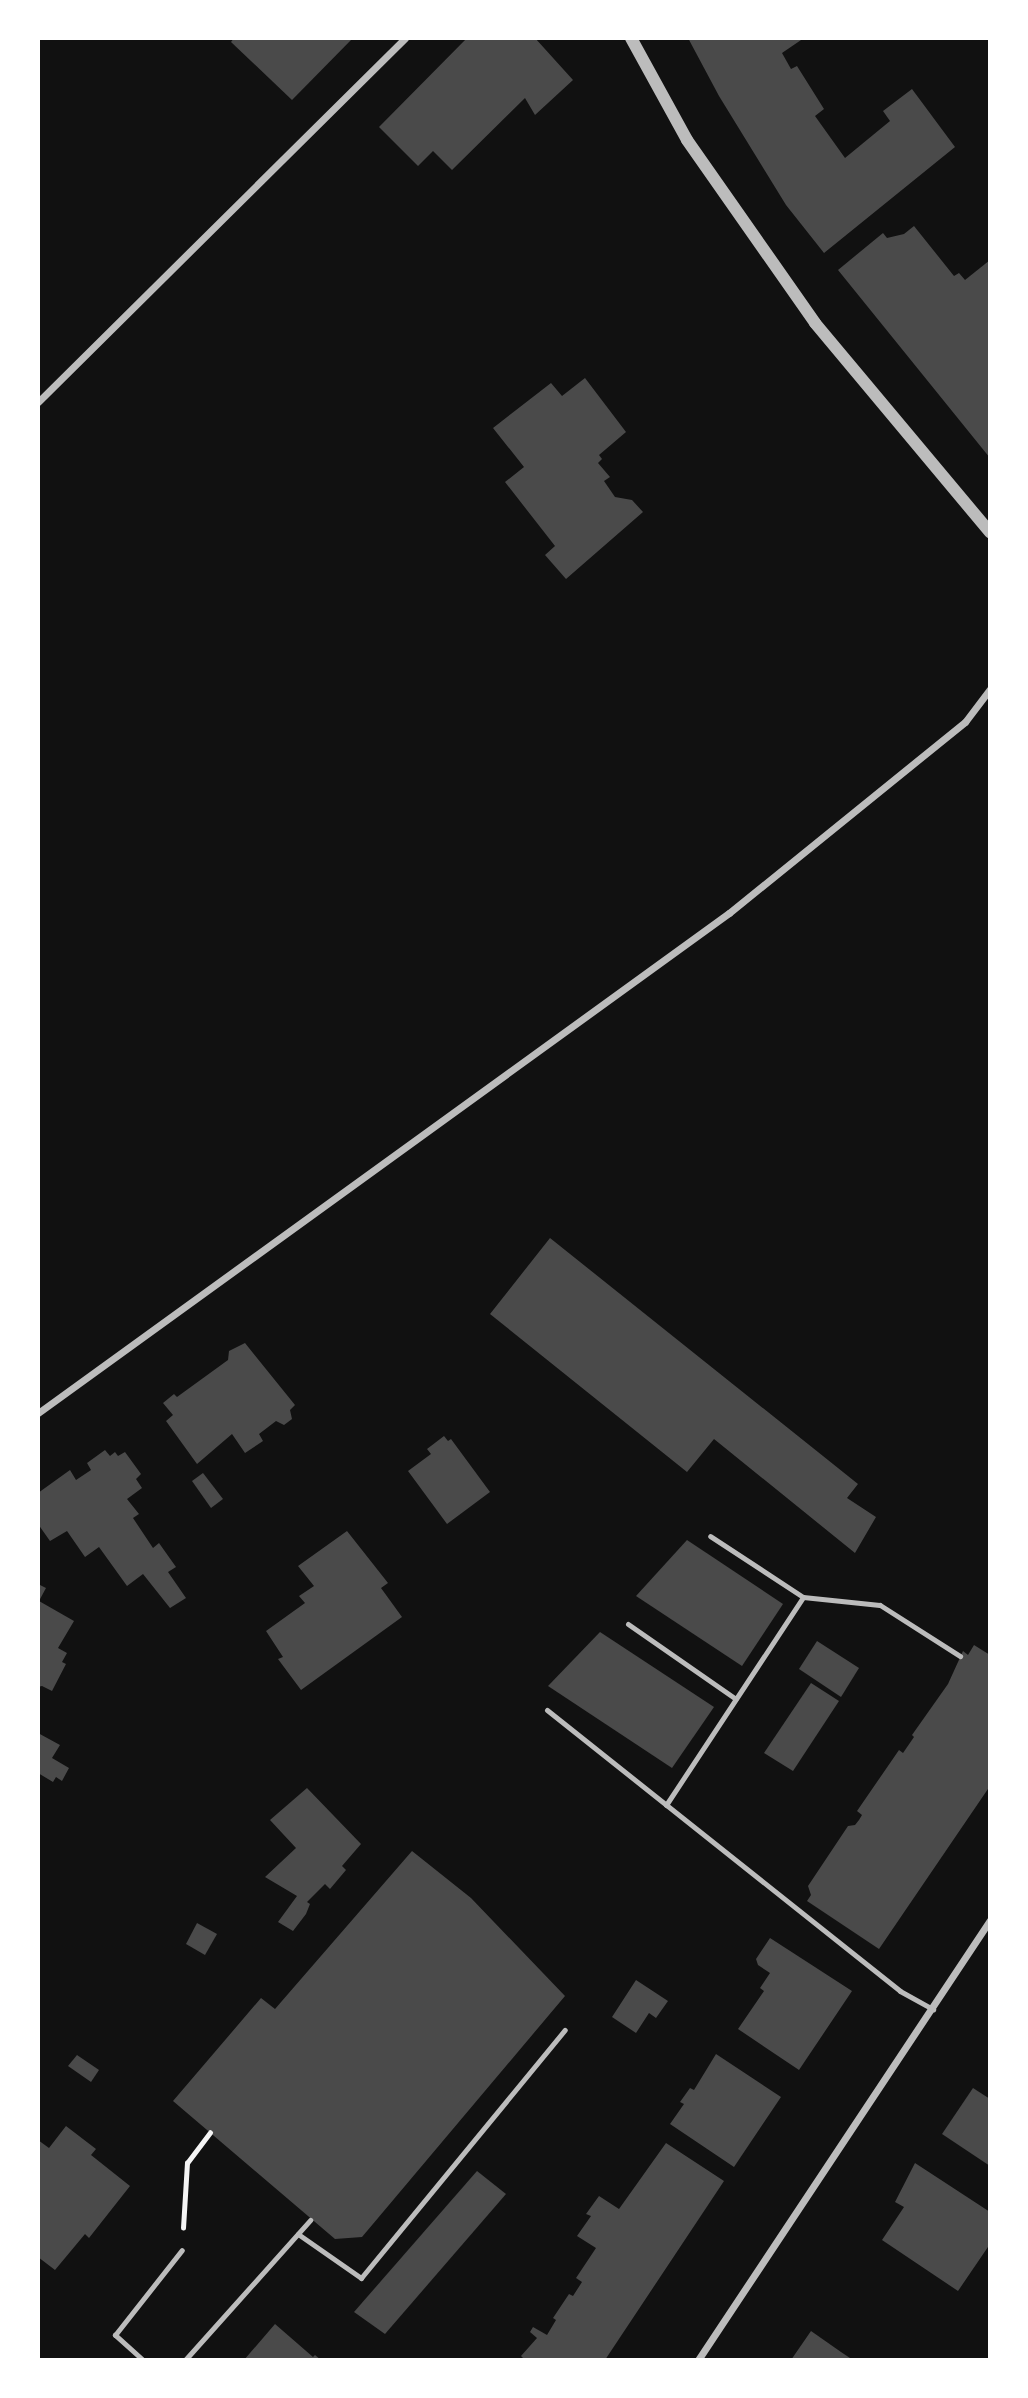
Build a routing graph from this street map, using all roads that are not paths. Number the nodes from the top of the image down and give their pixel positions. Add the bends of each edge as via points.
1 (405, 38) edge
2 (631, 38) edge
3 (38, 402) edge
4 (989, 532) edge
5 (989, 689) edge
6 (38, 1413) edge
7 (710, 1536) dead end
8 (803, 1597) junction
9 (628, 1624) dead end
10 (960, 1656) dead end
11 (736, 1699) junction
12 (547, 1710) dead end
13 (666, 1805) junction
14 (989, 1920) edge
15 (933, 2008) junction
16 (565, 2030) dead end
17 (310, 2220) dead end
18 (298, 2234) junction
19 (182, 2250) road end
20 (143, 2360) edge
21 (185, 2360) edge
22 (698, 2360) edge

1 - 3 street
2 - 4 street via 687,140 815,323
5 - 6 street via 965,722 729,913
7 - 8 lane
8 - 10 lane via 880,1605
8 - 11 lane
9 - 11 lane
11 - 13 lane
12 - 13 lane
13 - 15 lane via 900,1991
14 - 15 street
15 - 22 street
16 - 18 lane via 361,2278
17 - 18 lane
18 - 21 lane
19 - 20 lane via 115,2335

